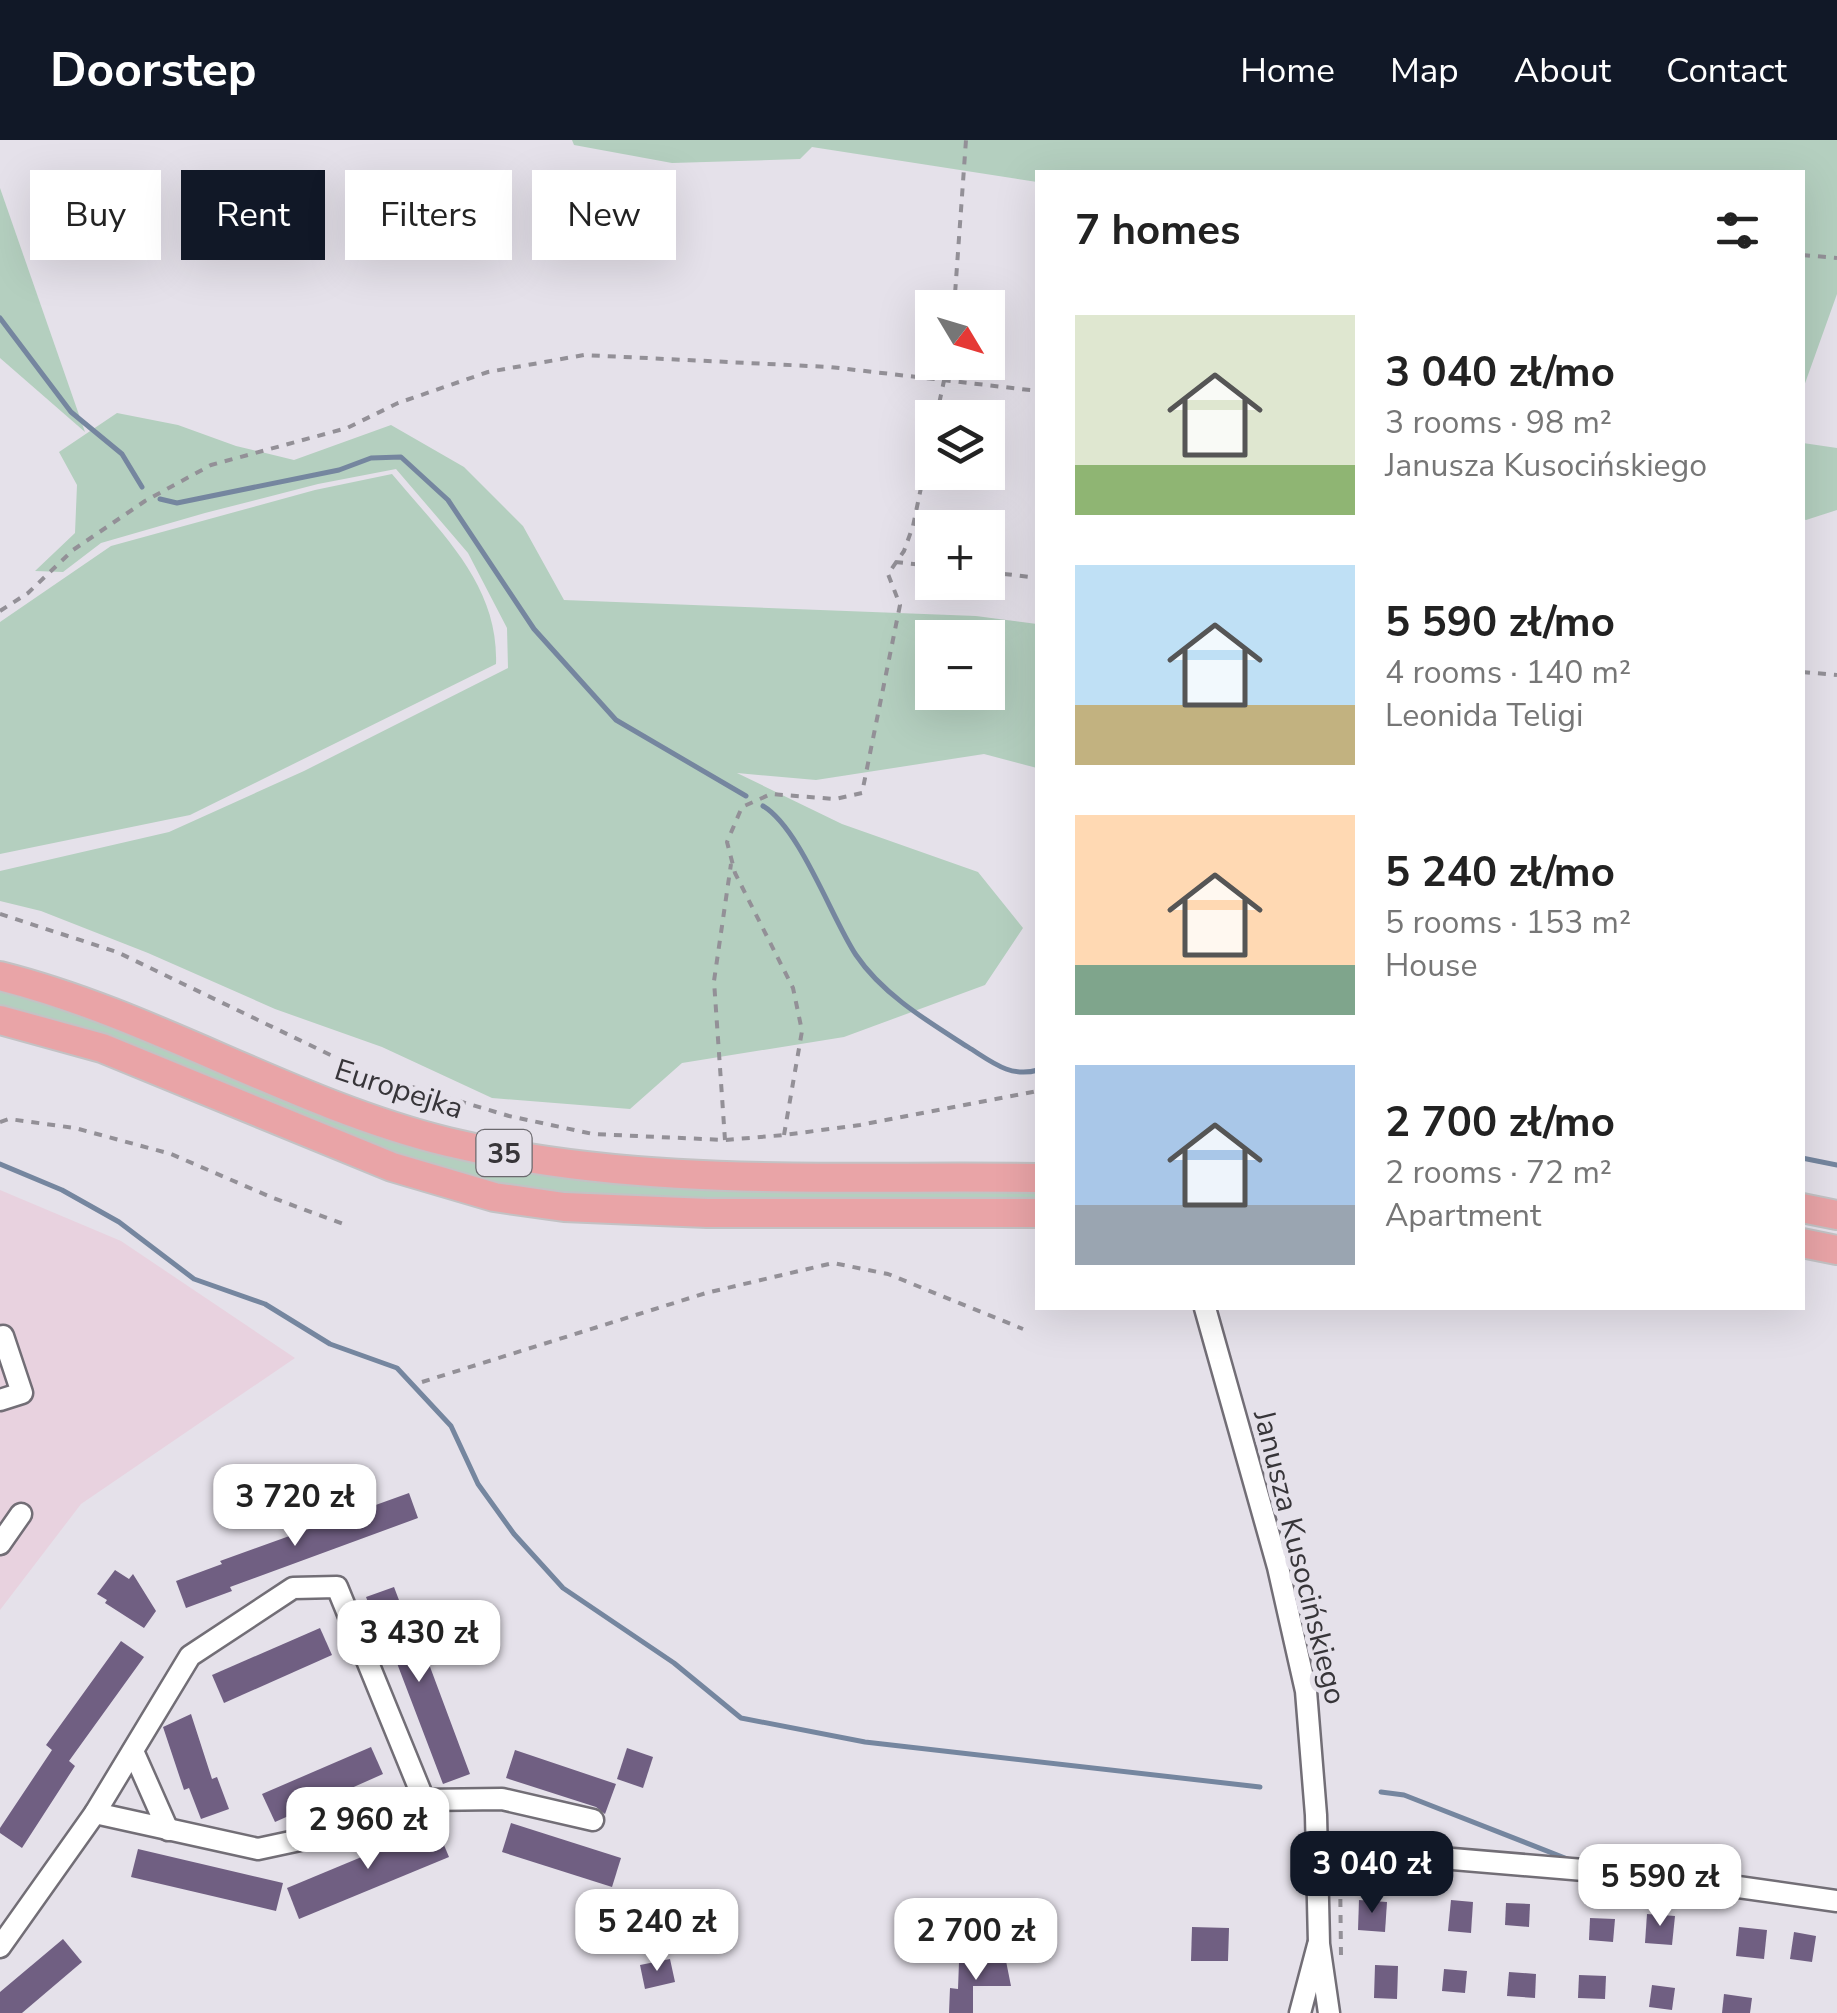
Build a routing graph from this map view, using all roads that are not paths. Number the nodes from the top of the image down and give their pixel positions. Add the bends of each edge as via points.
1 (0, 976) edge
2 (0, 1020) edge
3 (1035, 1178) edge
4 (1805, 1209) edge
5 (1035, 1214) edge
6 (1837, 1215) edge
7 (1805, 1243) edge
8 (1837, 1250) edge
9 (1206, 1310) edge
10 (3, 1336) dead end
11 (0, 1400) edge
12 (21, 1514) dead end
13 (0, 1544) edge
14 (133, 1751) junction
15 (424, 1800) junction
16 (95, 1814) junction
17 (593, 1820) dead end
18 (168, 1830) junction
19 (1405, 1855) road end
20 (1837, 1901) edge
21 (1319, 1944) junction
22 (0, 1947) edge
23 (1300, 2013) edge
24 (1329, 2013) edge

1 - 3 main road, Europejka / 35 via 121,1014 391,1125 489,1151 666,1176
2 - 5 main road, 35 via 102,1048 392,1167 536,1205
4 - 6 main road
7 - 8 main road
9 - 21 street, Janusza Kusocińskiego via 1306,1691
10 - 11 street via 22,1393
12 - 13 street
14 - 15 street via 190,1656 293,1588 337,1588
14 - 16 street
14 - 18 street
15 - 17 street via 502,1800
15 - 18 street via 258,1849
16 - 18 street
16 - 22 street
19 - 20 street via 1667,1877
21 - 23 street, Janusza Kusocińskiego
21 - 24 street, Janusza Kusocińskiego

